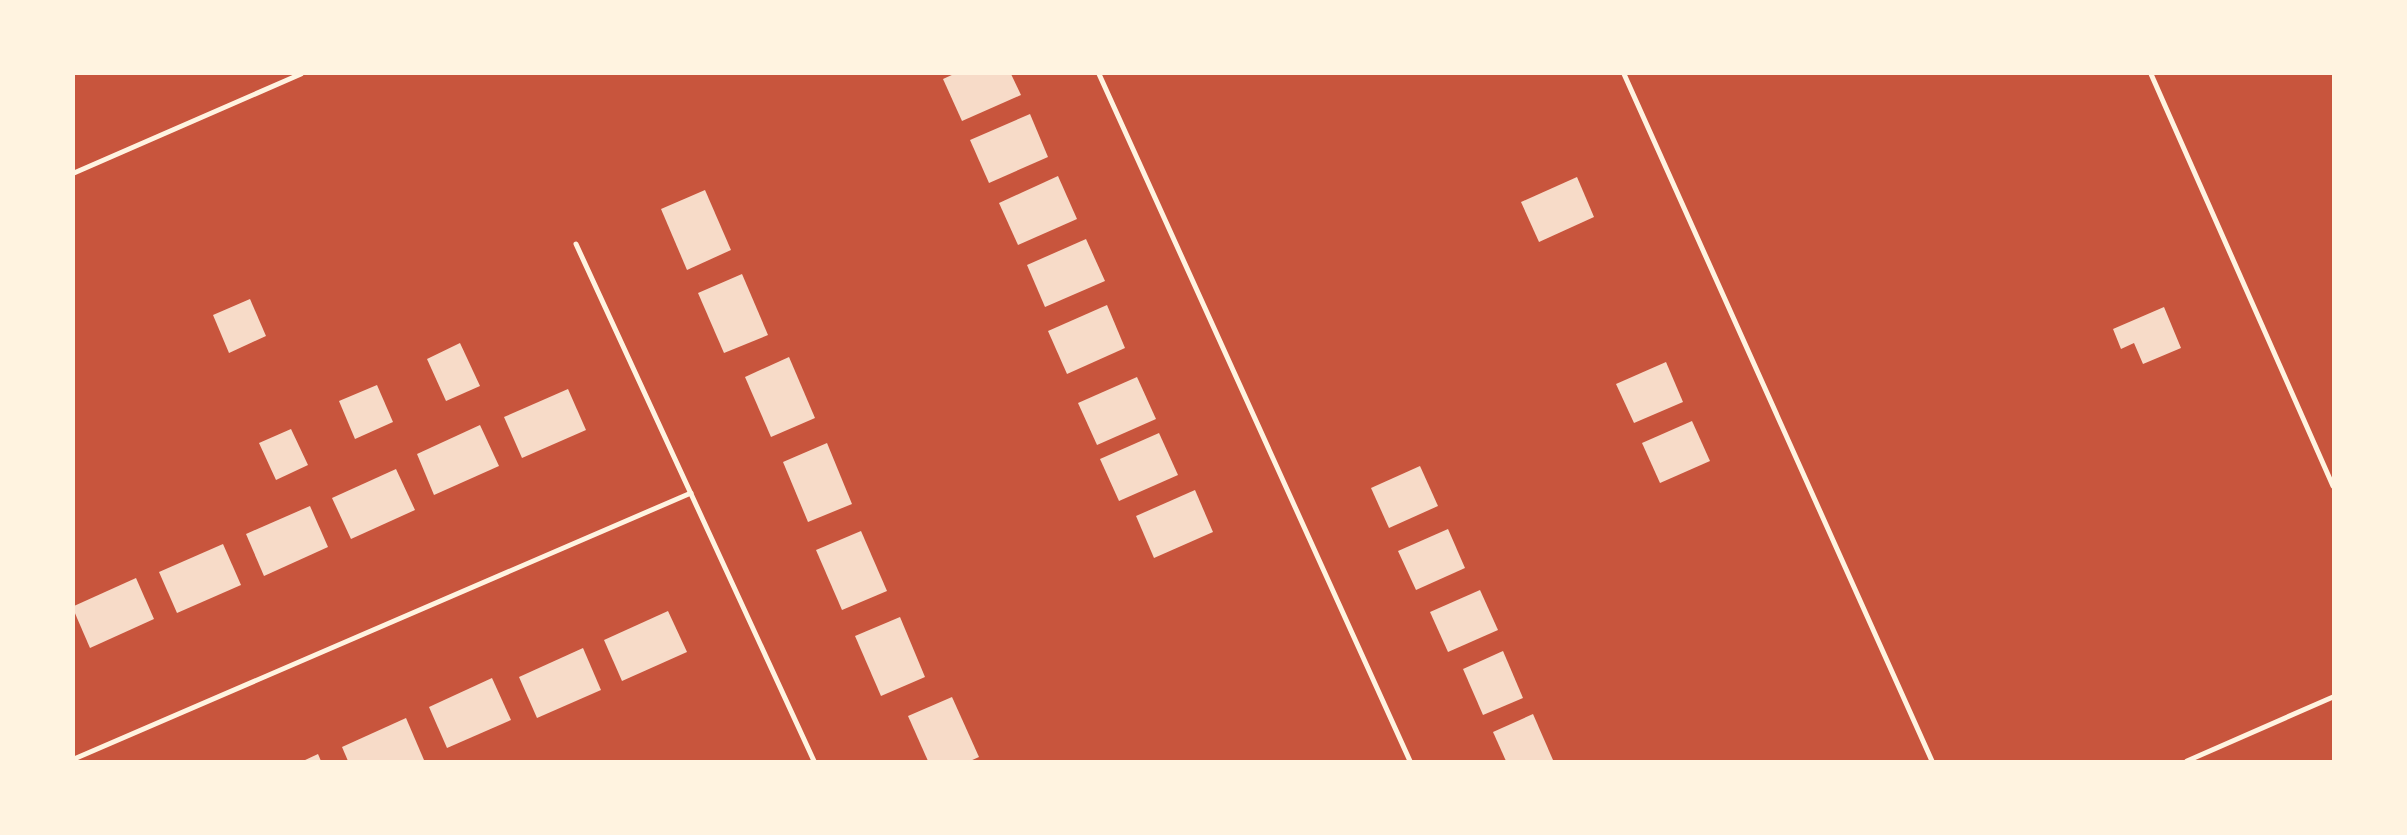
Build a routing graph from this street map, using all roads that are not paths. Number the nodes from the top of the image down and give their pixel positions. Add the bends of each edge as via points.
1 (301, 74) edge
2 (1099, 74) edge
3 (1624, 74) edge
4 (2151, 74) edge
5 (74, 173) edge
6 (576, 244) dead end
7 (2333, 486) edge
8 (691, 493) junction
9 (2333, 697) edge
10 (74, 760) edge
11 (814, 761) edge
12 (1410, 761) edge
13 (1932, 761) edge
14 (2187, 761) edge

1 - 5 street
2 - 12 street
3 - 13 street
4 - 7 street
6 - 8 street
8 - 10 street
8 - 11 street
9 - 14 street

